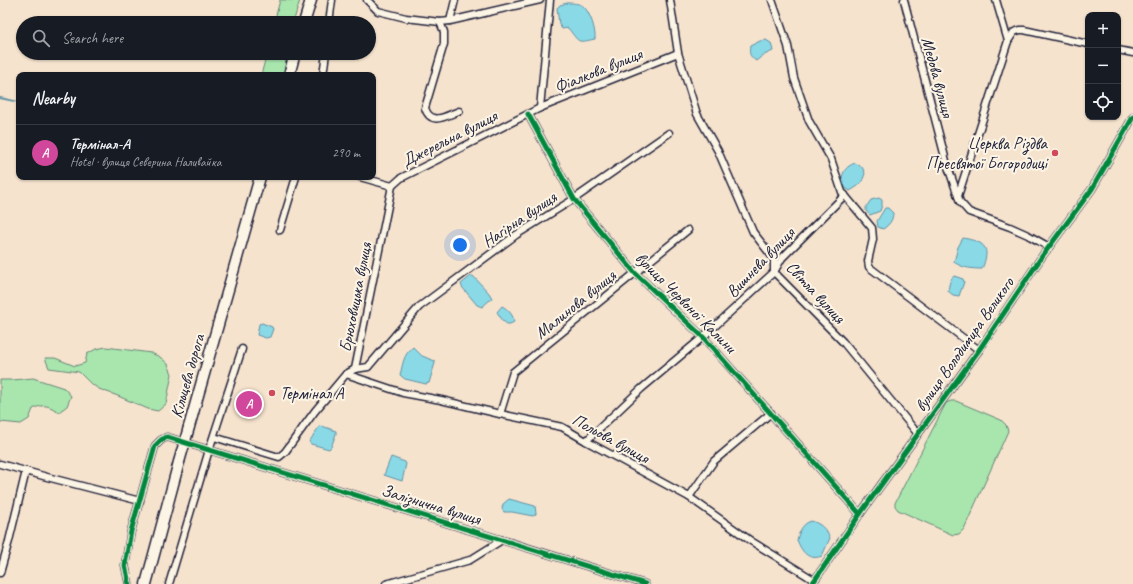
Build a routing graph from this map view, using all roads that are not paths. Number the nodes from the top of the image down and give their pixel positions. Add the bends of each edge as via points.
1 (310, 0) edge
2 (332, 0) edge
3 (367, 0) edge
4 (455, 0) edge
5 (540, 0) edge
6 (550, 0) edge
7 (670, 0) edge
8 (772, 0) edge
9 (904, 0) edge
10 (996, 0) edge
11 (306, 16) edge
12 (330, 16) edge
13 (450, 21) junction
14 (440, 22) junction
15 (1008, 41) junction
16 (1085, 43) edge
17 (1121, 51) edge
18 (678, 53) junction
19 (1133, 53) edge
20 (294, 60) edge
21 (325, 60) edge
22 (290, 72) edge
23 (323, 72) edge
24 (540, 108) junction
25 (459, 110) dead end
26 (528, 114) junction
27 (1133, 117) edge
28 (669, 133) dead end
29 (259, 180) edge
30 (295, 180) edge
31 (371, 180) edge
32 (392, 186) junction
33 (845, 195) junction
34 (958, 196) junction
35 (574, 199) junction
36 (280, 230) dead end
37 (688, 230) dead end
38 (1049, 247) junction
39 (774, 272) junction
40 (635, 273) junction
41 (704, 337) junction
42 (242, 349) dead end
43 (979, 350) junction
44 (355, 369) junction
45 (346, 374) junction
46 (770, 413) junction
47 (500, 414) junction
48 (918, 434) junction
49 (214, 437) junction
50 (586, 441) junction
51 (209, 450) junction
52 (0, 464) edge
53 (26, 471) junction
54 (688, 497) junction
55 (140, 501) junction
56 (860, 514) junction
57 (502, 540) junction
58 (0, 573) edge
59 (813, 582) edge
60 (129, 584) edge
61 (146, 584) edge
62 (169, 584) edge
63 (386, 584) edge
64 (645, 584) edge

1 - 11 highway
2 - 12 street
3 - 14 street via 378,11 406,18
4 - 13 street
5 - 13 street
6 - 24 street
7 - 18 street, Світла вулиця
8 - 33 street via 809,121 831,159
9 - 34 street, Медова вулиця via 946,161
10 - 15 street
13 - 14 street
14 - 25 street via 444,32 444,44 425,108 432,118 437,119
15 - 16 street via 1014,32 1020,30
15 - 34 street
17 - 19 street
18 - 24 street, Фіалкова вулиця
18 - 39 street, Світла вулиця via 697,114 718,152 753,232 774,259
20 - 22 highway
21 - 23 street
24 - 26 street, Фіалкова вулиця
26 - 32 street, Джерельна вулиця via 401,178
26 - 35 street, вулиця Червоної Калини
27 - 38 street, вулиця Володимира Великого via 1092,189
28 - 35 street, Нагірна вулиця
29 - 61 highway, Кільцева дорога, bridge
30 - 36 street
31 - 32 street, Джерельна вулиця
32 - 44 street, Брюховицька вулиця
33 - 39 street, Вишнева вулиця via 782,258
33 - 43 street via 872,228 869,267
34 - 38 street, Медова вулиця via 969,212 1010,227
35 - 40 street, вулиця Червоної Калини
35 - 44 street, Нагірна вулиця via 516,235 419,307 368,367
37 - 40 street, Малинова вулиця
38 - 43 street, вулиця Володимира Великого
39 - 41 street, Вишнева вулиця
39 - 48 street, Світла вулиця via 843,342
40 - 41 street, вулиця Червоної Калини
40 - 47 street, Малинова вулиця via 513,372
41 - 46 street, вулиця Червоної Калини
41 - 50 street, Вишнева вулиця
42 - 49 street
43 - 48 street, вулиця Володимира Великого
44 - 45 street, Брюховицька вулиця
45 - 47 street, Польова вулиця via 397,392
45 - 49 street, Брюховицька вулиця via 279,457
46 - 54 street via 714,461
46 - 56 street, вулиця Червоної Калини
47 - 50 street, Польова вулиця via 562,427
48 - 56 street, вулиця Володимира Великого
49 - 51 street
50 - 54 street, Польова вулиця
51 - 55 street, Залізнична вулиця via 167,437 161,440 155,446
51 - 57 street, Залізнична вулиця
51 - 62 street
52 - 53 street
53 - 55 street
53 - 58 street
54 - 59 street, Польова вулиця
55 - 60 street, Залізнична вулиця via 125,565
56 - 59 street, вулиця Володимира Великого
57 - 63 street, Залізнична вулиця via 470,560
57 - 64 street, Залізнична вулиця

